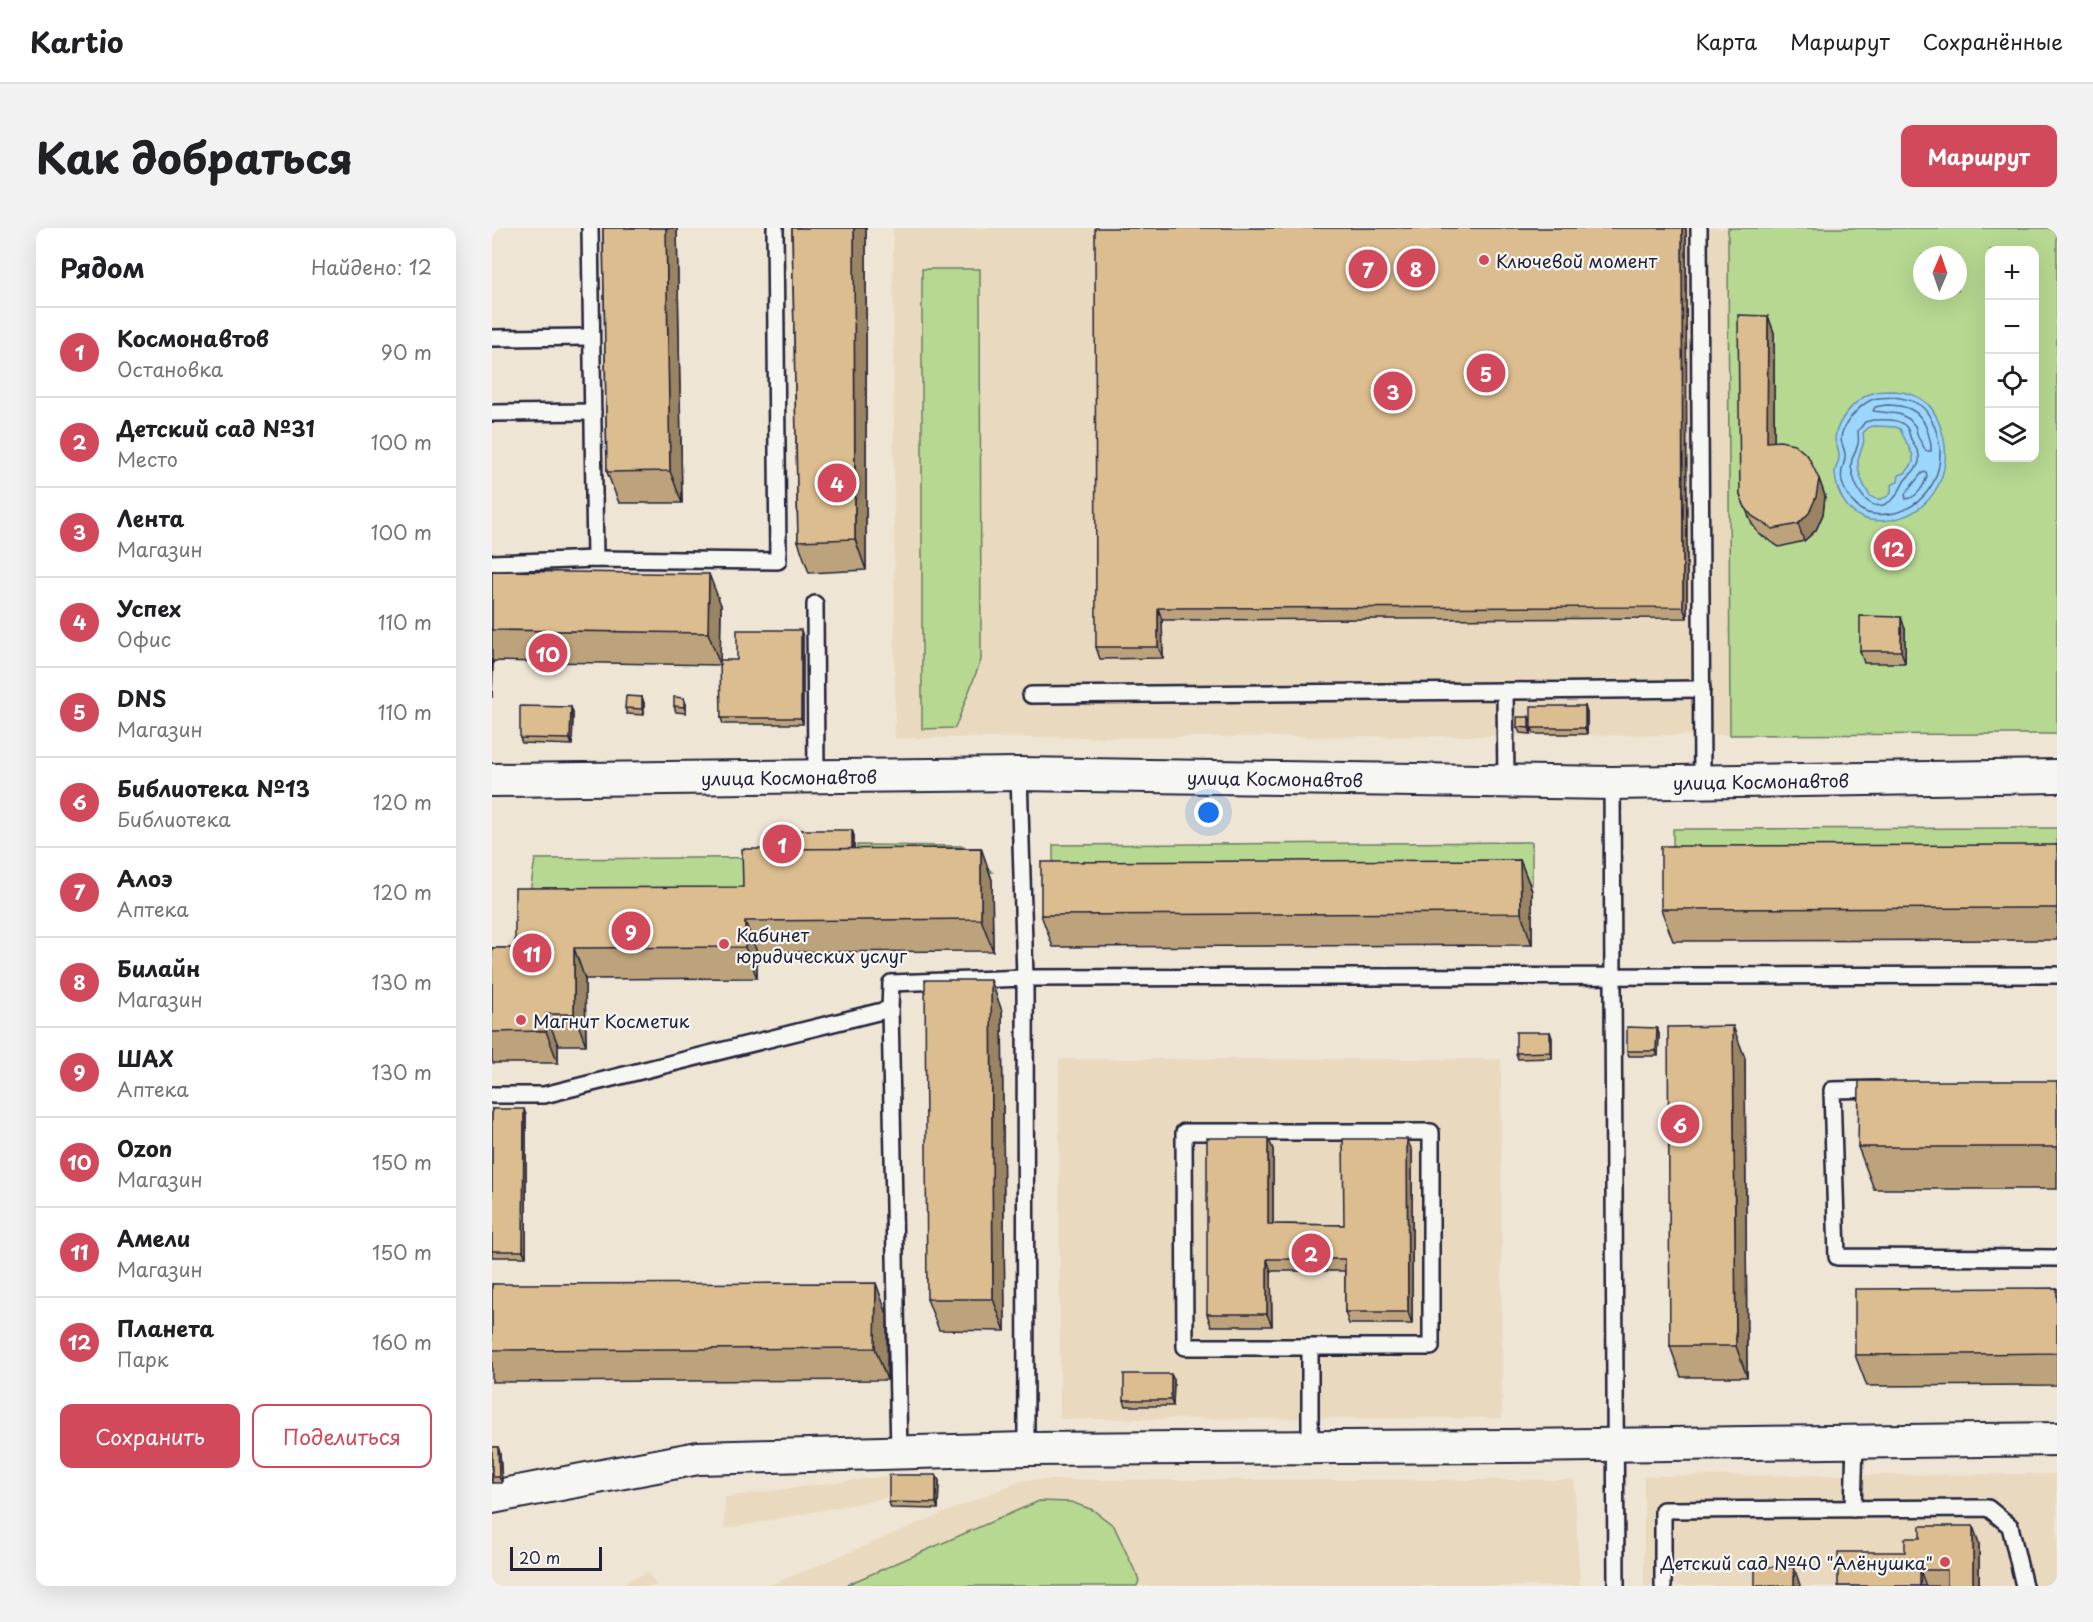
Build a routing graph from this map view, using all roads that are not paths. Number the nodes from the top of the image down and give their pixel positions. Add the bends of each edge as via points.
1 (590, 228) edge
2 (775, 228) edge
3 (1699, 228) edge
4 (591, 337) junction
5 (492, 338) edge
6 (492, 412) edge
7 (593, 412) junction
8 (595, 560) junction
9 (492, 563) edge
10 (815, 604) dead end
11 (1702, 689) junction
12 (1505, 691) junction
13 (1031, 695) dead end
14 (1019, 774) junction
15 (816, 776) junction
16 (2057, 776) edge
17 (492, 780) edge
18 (1506, 780) junction
19 (1702, 781) junction
20 (1612, 783) junction
21 (2057, 975) edge
22 (1612, 977) junction
23 (1025, 978) junction
24 (890, 1009) junction
25 (1891, 1088) edge
26 (492, 1095) edge
27 (2057, 1258) edge
28 (1310, 1347) junction
29 (2057, 1439) edge
30 (1855, 1441) junction
31 (1614, 1443) junction
32 (1310, 1447) junction
33 (1026, 1449) junction
34 (899, 1453) junction
35 (492, 1497) edge
36 (1853, 1509) junction
37 (1616, 1586) edge
38 (1663, 1586) edge
39 (2024, 1586) edge

1 - 4 lane
2 - 8 lane via 778,561
3 - 11 lane
4 - 5 lane
4 - 7 lane
6 - 7 lane
7 - 8 lane
8 - 9 lane
10 - 15 lane
11 - 12 lane
11 - 19 lane
12 - 13 lane
12 - 18 lane
14 - 15 street, улица Космонавтов
14 - 18 street, улица Космонавтов
14 - 23 lane
15 - 17 street, улица Космонавтов
16 - 19 street, улица Космонавтов
18 - 20 street, улица Космонавтов
19 - 20 street, улица Космонавтов
20 - 22 lane
21 - 22 lane
22 - 23 lane
22 - 31 lane
23 - 24 lane via 891,982
23 - 33 lane
24 - 26 lane via 544,1095
24 - 34 lane via 890,1301
25 - 27 lane via 1832,1090 1837,1257
28 - 28 lane via 1185,1347 1184,1132 1431,1132 1431,1347
28 - 32 lane
29 - 30 street
30 - 31 street
30 - 36 lane
31 - 32 street
31 - 37 lane
32 - 33 street
33 - 34 street
34 - 35 street via 698,1458
36 - 38 lane via 1663,1510
36 - 39 lane via 1988,1508 2010,1526

